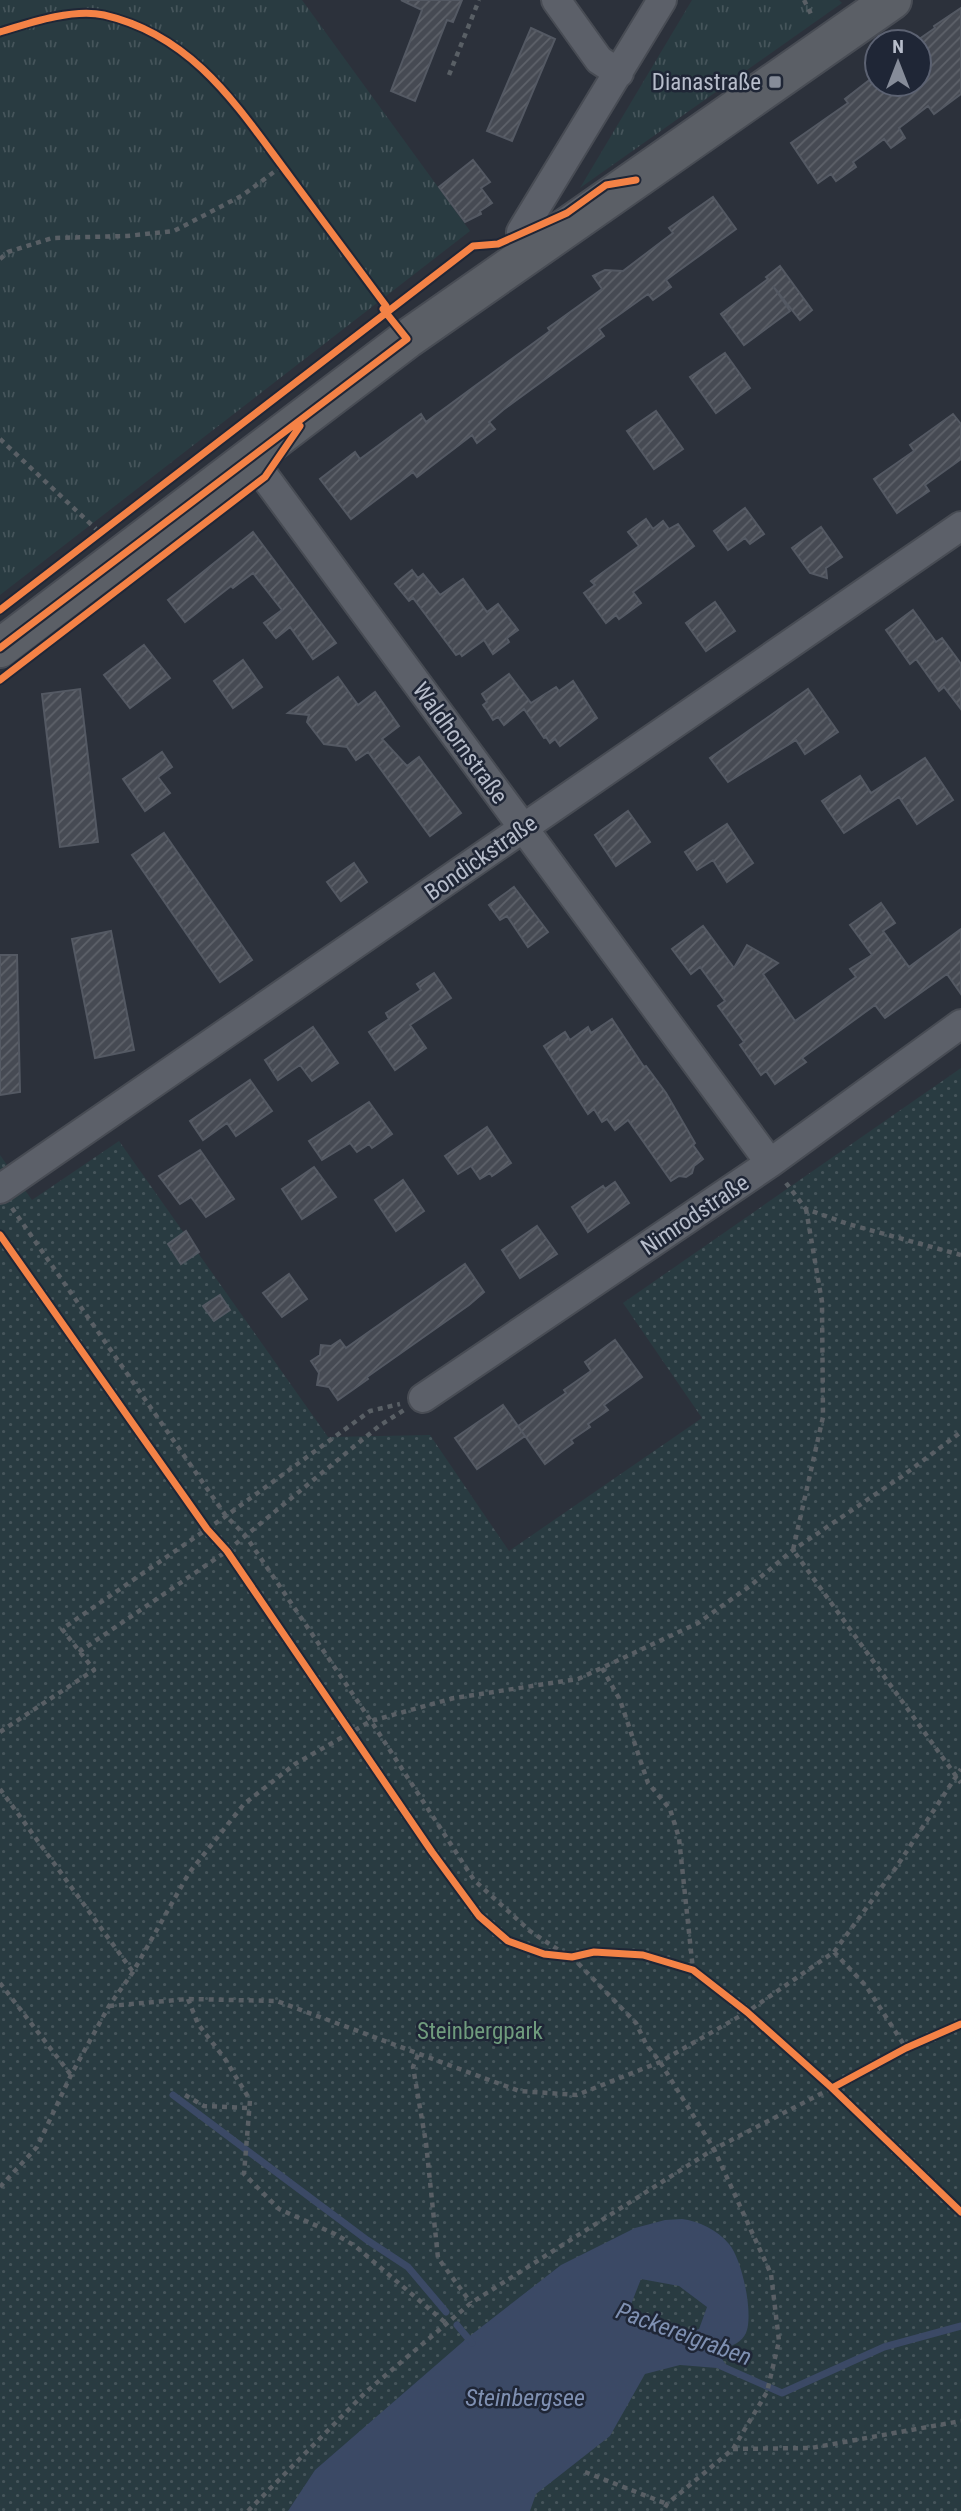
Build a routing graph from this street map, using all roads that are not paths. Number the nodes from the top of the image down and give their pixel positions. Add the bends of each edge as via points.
1 (556, 0) edge
2 (662, 0) edge
3 (892, 0) edge
4 (619, 73) junction
5 (531, 253) junction
6 (251, 458) junction
7 (961, 526) edge
8 (0, 648) edge
9 (523, 828) junction
10 (961, 1024) edge
11 (770, 1163) junction
12 (3, 1194) edge
13 (423, 1398) road end

1 - 4 street via 599,60
2 - 4 street
3 - 5 main road
4 - 5 street via 521,232
5 - 6 main road via 407,339
6 - 8 main road
6 - 9 street, Waldhornstraße
7 - 9 street, Bondickstraße
9 - 11 street, Waldhornstraße
9 - 12 street, Bondickstraße
10 - 11 street, Nimrodstraße
11 - 13 street, Nimrodstraße

